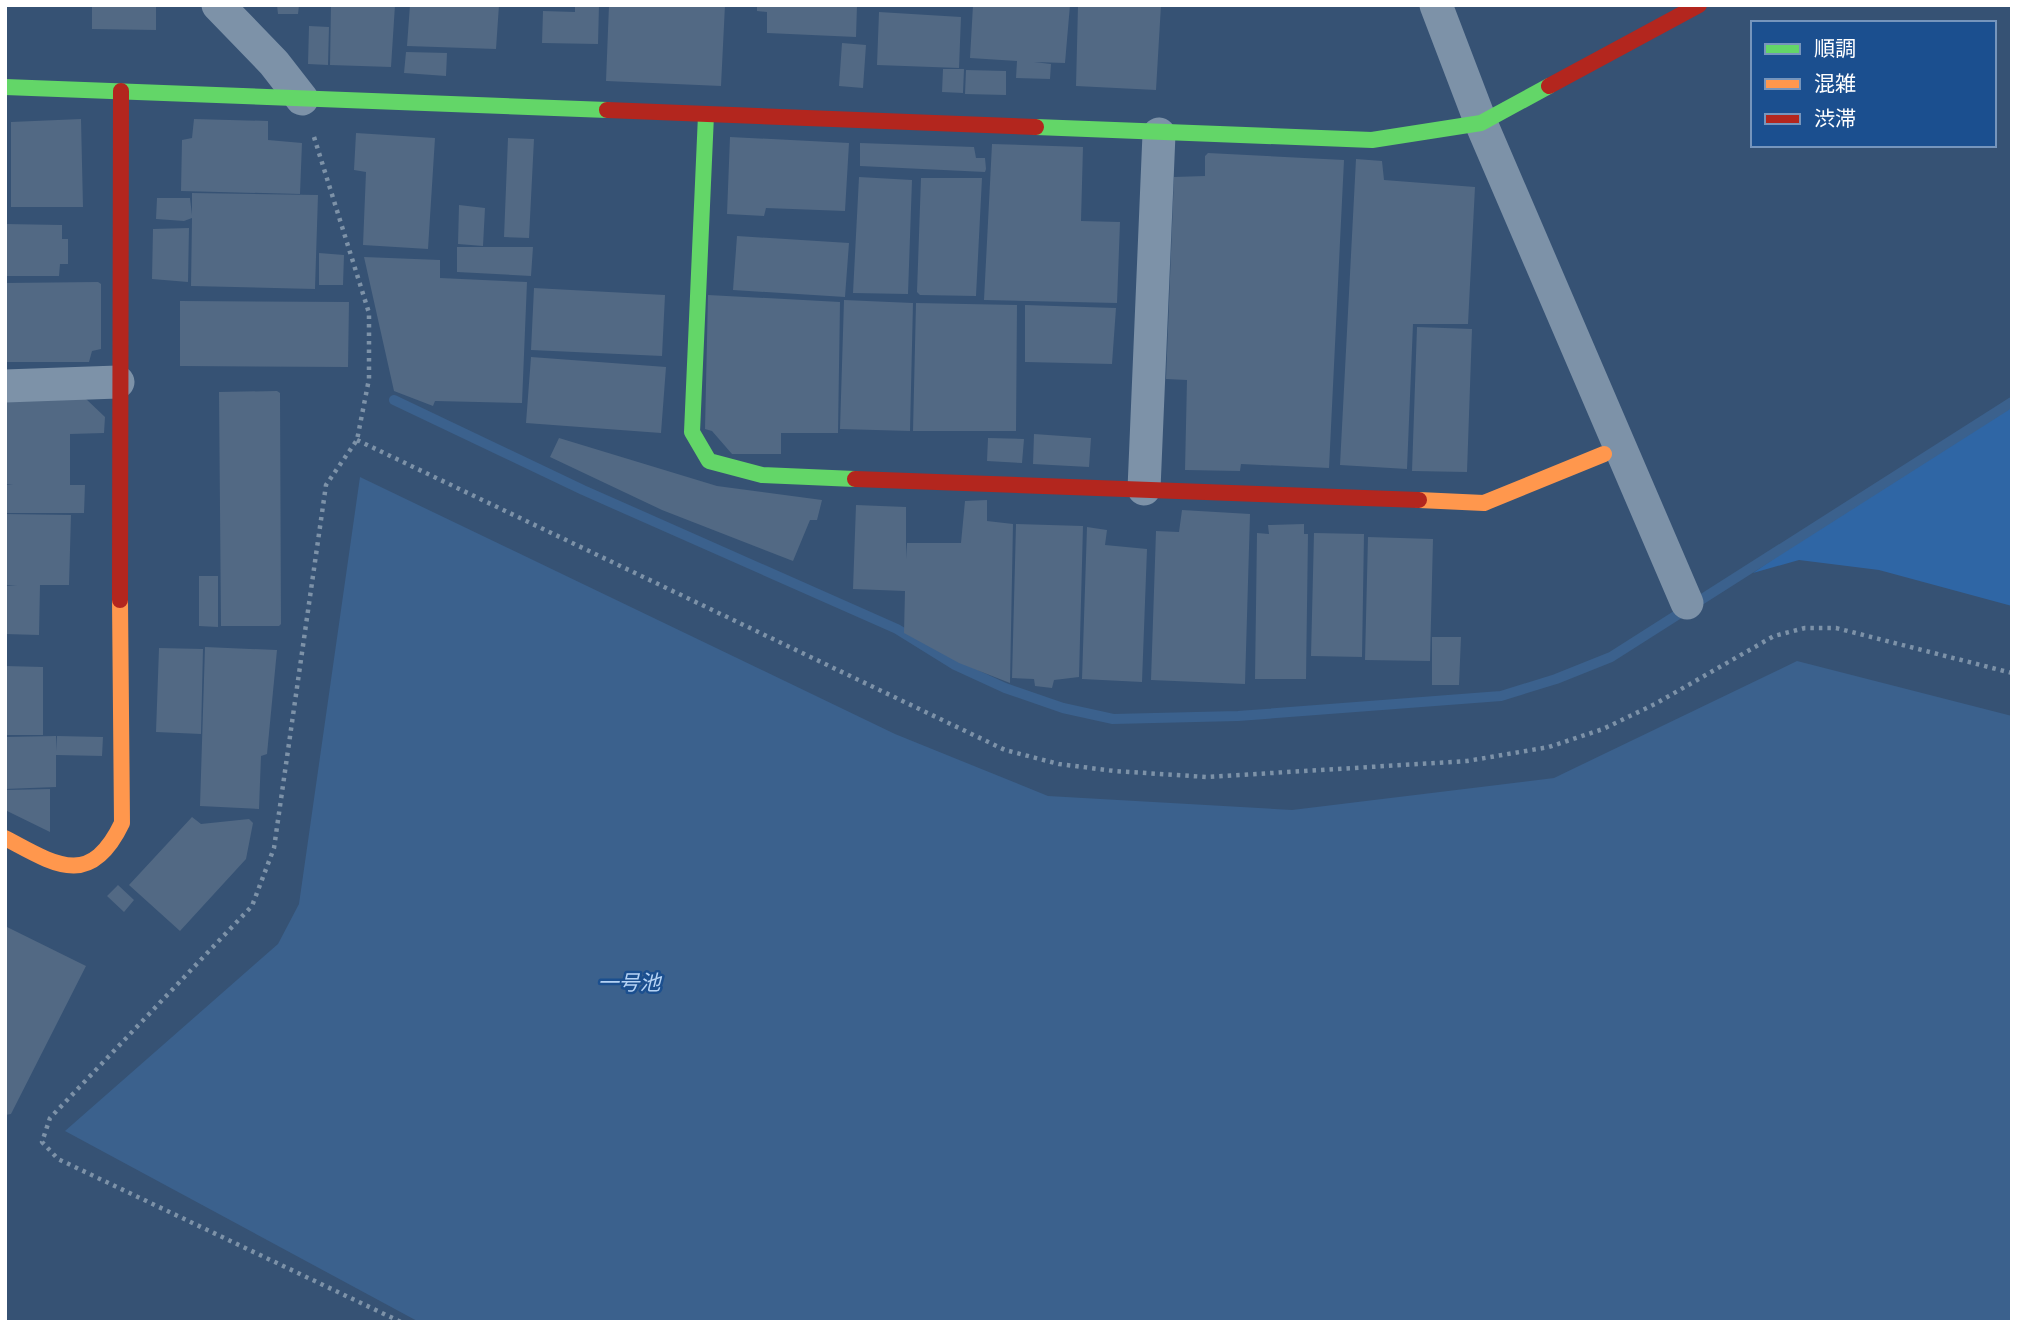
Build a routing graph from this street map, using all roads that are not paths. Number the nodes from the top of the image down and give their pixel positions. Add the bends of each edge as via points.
1 (218, 5) edge
2 (1437, 5) edge
3 (1699, 5) edge
4 (5, 87) edge
5 (121, 91) junction
6 (302, 99) junction
7 (706, 115) junction
8 (1481, 123) junction
9 (1159, 134) junction
10 (118, 382) junction
11 (5, 386) edge
12 (1604, 454) dead end
13 (1144, 489) junction
14 (1687, 603) dead end
15 (5, 838) edge

1 - 6 street
2 - 8 street
3 - 8 street
4 - 5 street
5 - 6 street
5 - 10 street
6 - 7 street
7 - 9 street
7 - 13 street via 692,432 709,461 762,475
8 - 9 street via 1373,140
8 - 14 street
9 - 13 street
10 - 11 street
10 - 15 street via 122,823 105,850 80,864 59,866
12 - 13 street via 1484,503

